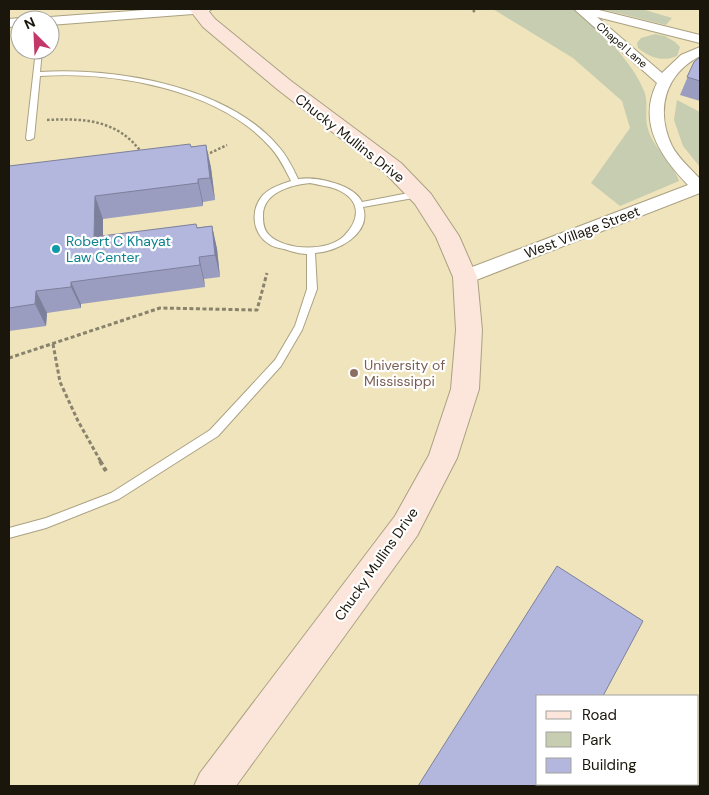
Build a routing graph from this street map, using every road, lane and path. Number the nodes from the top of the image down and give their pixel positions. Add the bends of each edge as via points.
1 (198, 9) edge
2 (206, 9) edge
3 (476, 9) edge
4 (580, 9) edge
5 (473, 12) dead end
6 (60, 20) edge
7 (700, 39) edge
8 (700, 51) edge
9 (38, 60) edge
10 (37, 74) junction
11 (663, 82) junction
12 (46, 120) dead end
13 (30, 138) dead end
14 (227, 145) dead end
15 (205, 155) edge
16 (143, 156) edge
17 (295, 181) junction
18 (700, 188) edge
19 (419, 194) junction
20 (361, 206) junction
21 (311, 252) junction
22 (267, 272) dead end
23 (465, 277) junction
24 (53, 344) junction
25 (9, 358) edge
26 (106, 470) dead end
27 (9, 533) edge
28 (213, 786) edge

1 - 2 street
1 - 6 street
1 - 19 street, Chucky Mullins Drive via 231,42 393,168
3 - 5 path
4 - 7 street, Chapel Lane
4 - 11 street, Chapel Lane
8 - 11 street via 677,66
9 - 10 lane
10 - 13 lane
10 - 17 lane via 116,76 157,83 190,94 244,121 271,142
11 - 18 street via 656,101 656,124 666,148
12 - 16 path via 83,120 109,126 127,137
14 - 15 path
17 - 20 lane via 330,182 346,189
17 - 21 lane via 274,190 262,202 257,216 260,230 271,242 288,250
18 - 23 street, West Village Street
19 - 20 lane
19 - 23 street, Chucky Mullins Drive via 446,236
20 - 21 lane via 359,228 348,240 330,249
21 - 27 lane via 312,289 299,327 278,363 214,433 115,496 46,523
22 - 24 path via 257,310 160,308
23 - 28 street, Chucky Mullins Drive via 469,330 465,390 442,458 406,526
24 - 25 path
24 - 26 path via 60,382

